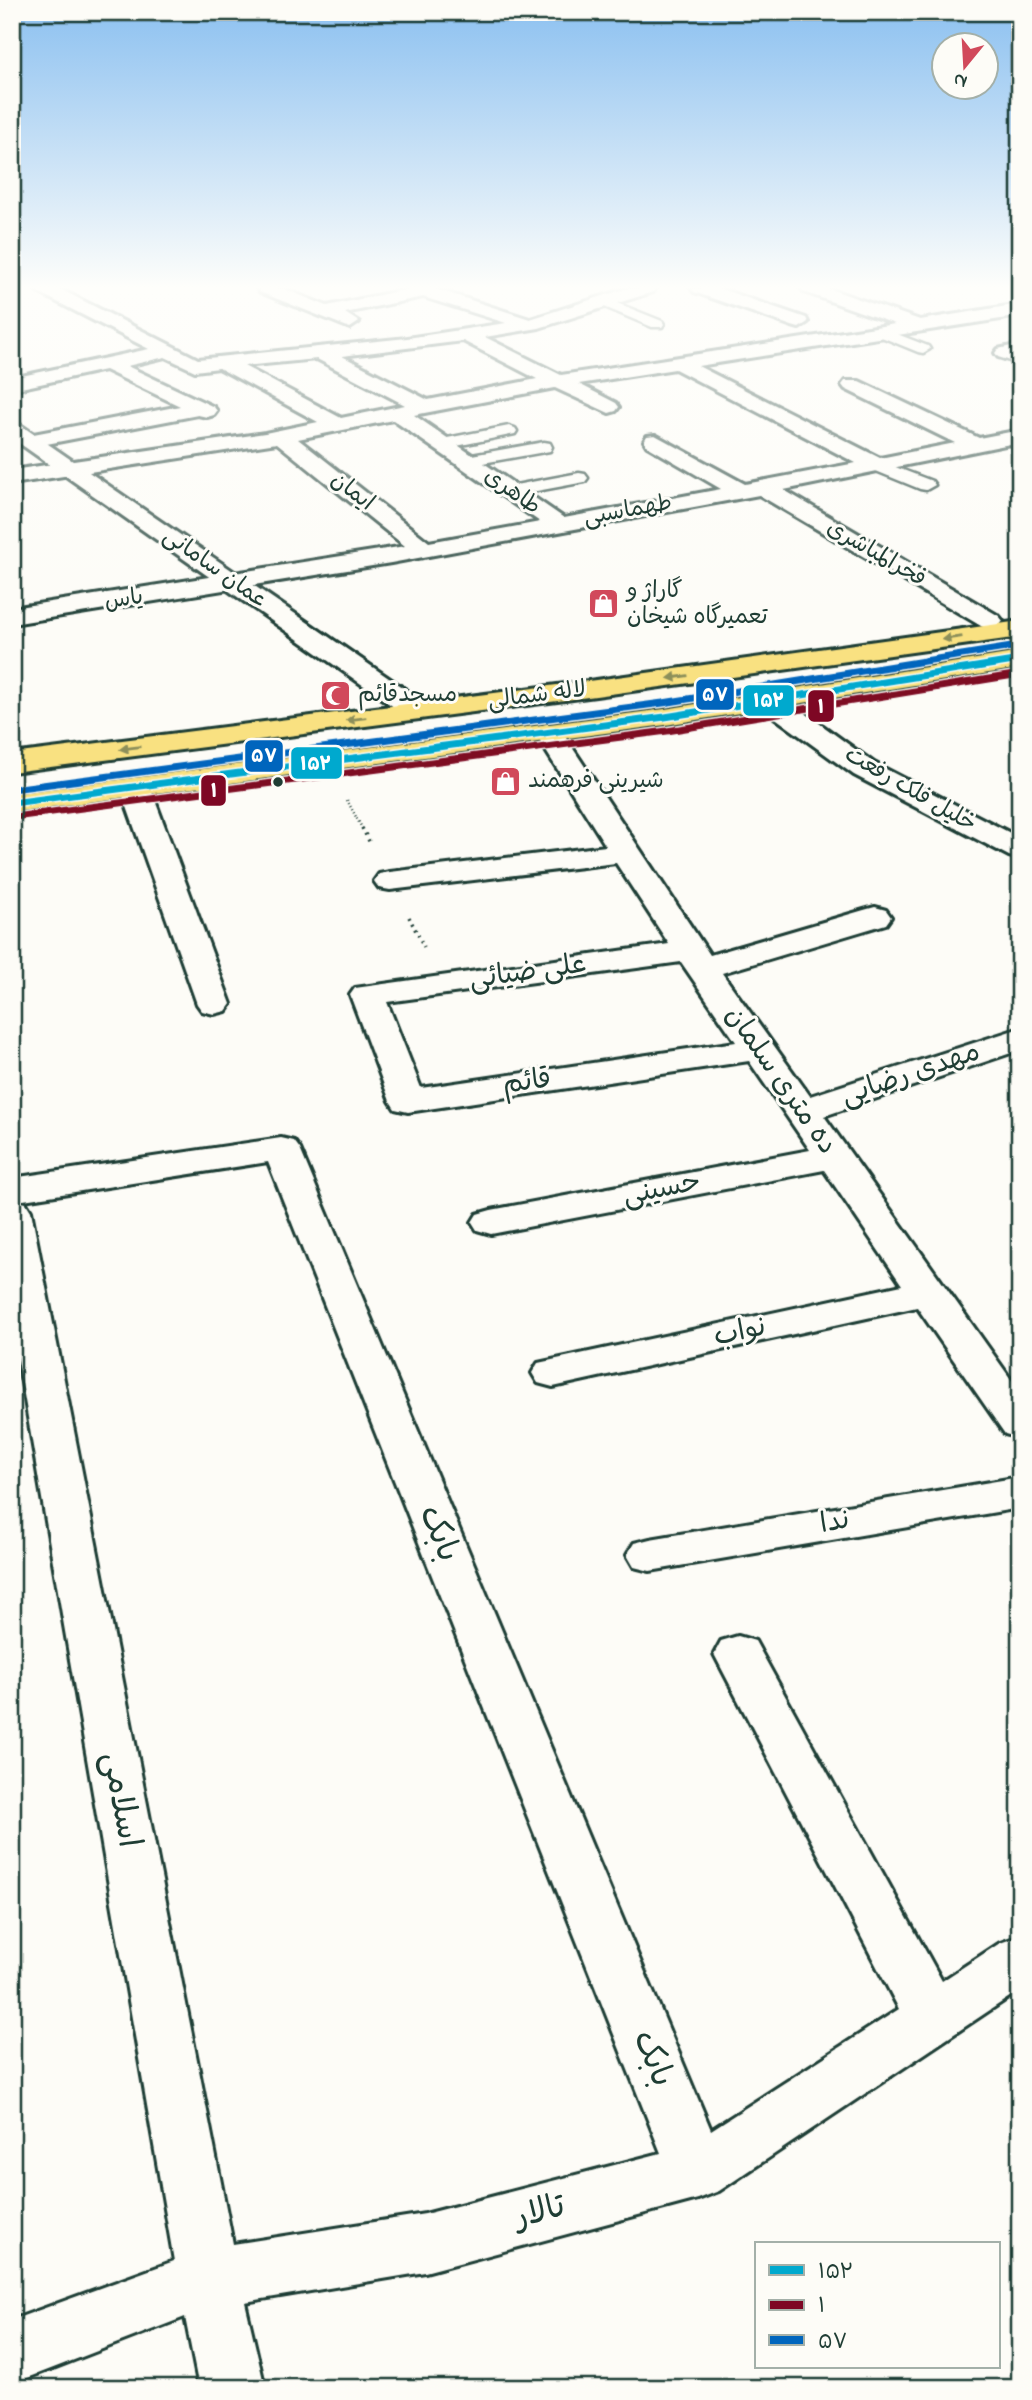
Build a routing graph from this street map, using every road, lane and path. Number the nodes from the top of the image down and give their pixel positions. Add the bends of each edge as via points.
1 (184, 400) edge
2 (292, 400) edge
3 (412, 400) edge
4 (462, 400) edge
5 (595, 400) edge
6 (750, 400) edge
7 (883, 400) edge
8 (425, 407) junction
9 (609, 407) dead end
10 (201, 408) junction
11 (397, 412) junction
12 (222, 419) dead end
13 (337, 424) junction
14 (509, 431) dead end
15 (21, 434) edge
16 (280, 435) junction
17 (1020, 436) edge
18 (655, 441) dead end
19 (442, 444) junction
20 (976, 445) junction
21 (544, 447) dead end
22 (466, 461) junction
23 (877, 465) junction
24 (73, 470) junction
25 (12, 477) edge
26 (579, 478) dead end
27 (926, 485) dead end
28 (752, 489) junction
29 (510, 491) junction
30 (558, 524) junction
31 (423, 549) junction
32 (235, 584) junction
33 (12, 616) edge
34 (990, 621) dead end
35 (1020, 629) edge
36 (1020, 660) edge
37 (769, 700) junction
38 (418, 711) junction
39 (548, 732) junction
40 (12, 763) edge
41 (135, 787) junction
42 (12, 803) edge
43 (1020, 850) edge
44 (625, 852) junction
45 (390, 881) dead end
46 (875, 917) dead end
47 (696, 959) junction
48 (367, 996) joint
49 (214, 1003) dead end
50 (1020, 1038) edge
51 (757, 1049) junction
52 (802, 1111) junction
53 (834, 1157) junction
54 (12, 1190) edge
55 (12, 1211) edge
56 (491, 1222) dead end
57 (927, 1292) junction
58 (553, 1373) dead end
59 (1020, 1424) edge
60 (1020, 1492) edge
61 (650, 1555) dead end
62 (738, 1654) dead end
63 (1020, 1960) edge
64 (933, 2018) junction
65 (698, 2171) junction
66 (208, 2277) junction
67 (12, 2352) edge
68 (232, 2388) edge

1 - 10 street
2 - 13 street
3 - 8 street
4 - 8 street
5 - 9 street
6 - 23 street
7 - 20 street
8 - 11 street
10 - 12 street
10 - 15 street
11 - 13 street
11 - 19 street, طاهری
13 - 16 street
14 - 19 lane
15 - 24 street, عمان سامانی
16 - 24 street
16 - 31 street, ایمان
17 - 20 street, طهماسبی
18 - 28 street, فخرالمباشری
19 - 22 street, طاهری
20 - 23 street, طهماسبی
21 - 22 lane
22 - 29 street, طاهری
23 - 27 lane
23 - 28 street, طهماسبی
24 - 25 street
24 - 32 street, عمان سامانی
26 - 29 lane
28 - 30 street, طهماسبی
28 - 34 street, فخرالمباشری
29 - 30 street, طاهری
30 - 31 street, طهماسبی
31 - 32 street, طهماسبی
32 - 33 street, یاس
32 - 38 street, عمان سامانی
35 -> 38 main road, لاله شمالی
36 - 37 main road, لاله شمالی
37 - 39 main road, لاله شمالی
37 - 43 street, خلیل فلک رفعت via 864,769
38 -> 40 main road, لاله شمالی
39 - 41 main road, لاله شمالی
39 - 44 street, ده متری سلمان
41 - 42 main road, لاله شمالی
41 - 49 street
44 - 45 street
44 - 47 street, ده متری سلمان
46 - 47 street, علی ضیائی
47 - 48 street, علی ضیائی
47 - 51 street, ده متری سلمان
48 - 51 street, قائم via 408,1101
50 - 52 street, مهدی رضایی
51 - 52 street, ده متری سلمان
52 - 53 street, ده متری سلمان
53 - 56 street, حسینی
53 - 57 street, ده متری سلمان
54 - 65 street, بابک via 281,1149
55 - 66 street, اسلامی
57 - 58 street, نواب
57 - 59 street, ده متری سلمان
60 - 61 street, ندا
62 - 64 street
63 - 64 street, تالار
64 - 65 street, تالار
65 - 66 street, تالار via 425,2243
66 - 67 street, تالار
66 - 68 street, اسلامی

